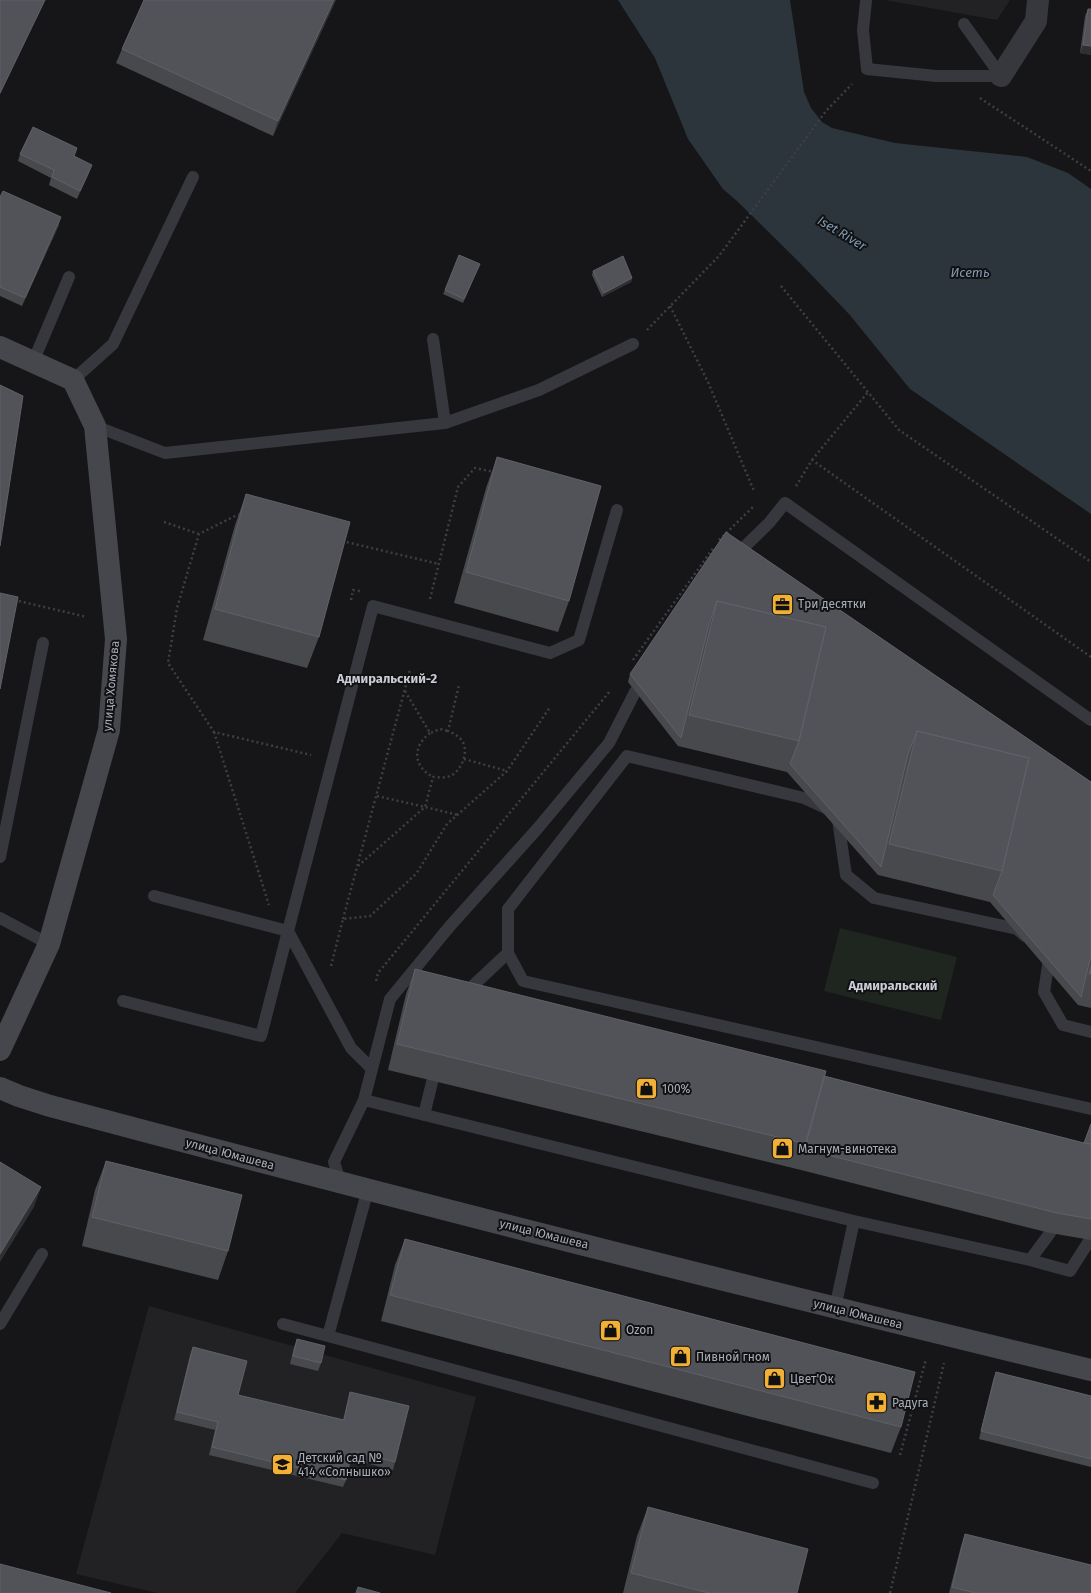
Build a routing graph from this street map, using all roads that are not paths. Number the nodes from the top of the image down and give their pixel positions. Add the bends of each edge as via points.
1 (1038, 0) edge
2 (866, 1) dead end
3 (964, 24) dead end
4 (1001, 76) junction
5 (193, 177) dead end
6 (69, 277) dead end
7 (433, 339) dead end
8 (633, 344) road end
9 (0, 347) edge
10 (33, 362) junction
11 (72, 380) junction
12 (444, 424) junction
13 (95, 426) junction
14 (617, 510) dead end
15 (725, 570) edge
16 (43, 643) dead end
17 (654, 666) edge
18 (1091, 720) edge
19 (0, 857) edge
20 (154, 896) dead end
21 (0, 918) edge
22 (288, 931) junction
23 (49, 944) junction
24 (508, 953) junction
25 (123, 1001) dead end
26 (452, 1005) edge
27 (1091, 1032) edge
28 (0, 1050) edge
29 (438, 1058) edge
30 (372, 1069) junction
31 (0, 1088) edge
32 (364, 1100) junction
33 (1091, 1109) edge
34 (424, 1115) junction
35 (341, 1184) junction
36 (368, 1189) junction
37 (854, 1221) junction
38 (1050, 1233) edge
39 (1091, 1238) edge
40 (42, 1254) dead end
41 (1030, 1260) junction
42 (835, 1308) junction
43 (0, 1324) edge
44 (283, 1324) dead end
45 (328, 1336) junction
46 (1091, 1370) edge
47 (873, 1483) dead end

1 - 4 street via 1036,21
2 - 4 lane via 863,30 867,69 936,76
3 - 4 lane
5 - 11 lane via 113,344
6 - 10 lane
7 - 12 lane
8 - 12 lane via 539,390
9 - 10 street
10 - 11 street
11 - 13 street, улица Хомякова
12 - 13 lane via 165,453
13 - 23 street, улица Хомякова via 116,639 108,730
14 - 22 lane via 579,640 550,653 373,606
15 - 18 lane via 739,551 785,504
16 - 19 lane
17 - 30 lane via 635,692 609,743 390,999
20 - 22 lane
21 - 23 lane
22 - 25 lane via 261,1036
22 - 30 lane via 351,1048
23 - 28 street, улица Хомякова
24 - 26 lane
24 - 27 lane via 508,909 627,756 804,798 837,813 846,875 874,898 1017,929 1049,960 1044,992 1063,1025
24 - 33 lane via 523,981
29 - 34 lane
30 - 32 lane
31 - 35 street, улица Юмашева via 47,1105
32 - 34 lane
32 - 35 lane via 334,1162
34 - 37 lane
35 - 36 street, улица Юмашева
36 - 42 street, улица Юмашева
36 - 45 lane
37 - 41 lane
37 - 42 lane
38 - 41 lane
39 - 41 lane via 1070,1270
40 - 43 lane
42 - 46 street, улица Юмашева
44 - 45 lane
45 - 47 lane

